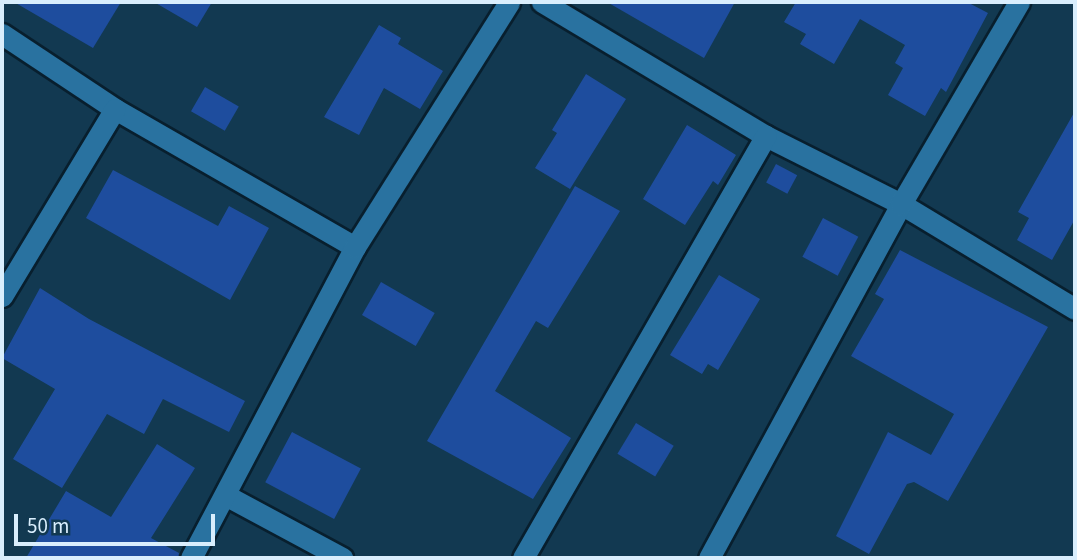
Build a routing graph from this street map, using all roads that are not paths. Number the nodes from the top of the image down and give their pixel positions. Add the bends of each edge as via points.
1 (509, 2) edge
2 (542, 2) edge
3 (1019, 2) edge
4 (2, 34) edge
5 (115, 109) junction
6 (766, 136) junction
7 (901, 204) junction
8 (355, 247) junction
9 (2, 296) edge
10 (1075, 309) edge
11 (227, 496) junction
12 (191, 558) edge
13 (342, 558) edge
14 (523, 558) edge
15 (709, 558) edge

1 - 8 street
2 - 6 street
3 - 7 street
4 - 5 street
5 - 8 street
5 - 9 street
6 - 7 street
6 - 14 street
7 - 10 street
7 - 15 street
8 - 11 street
11 - 12 street
11 - 13 street

